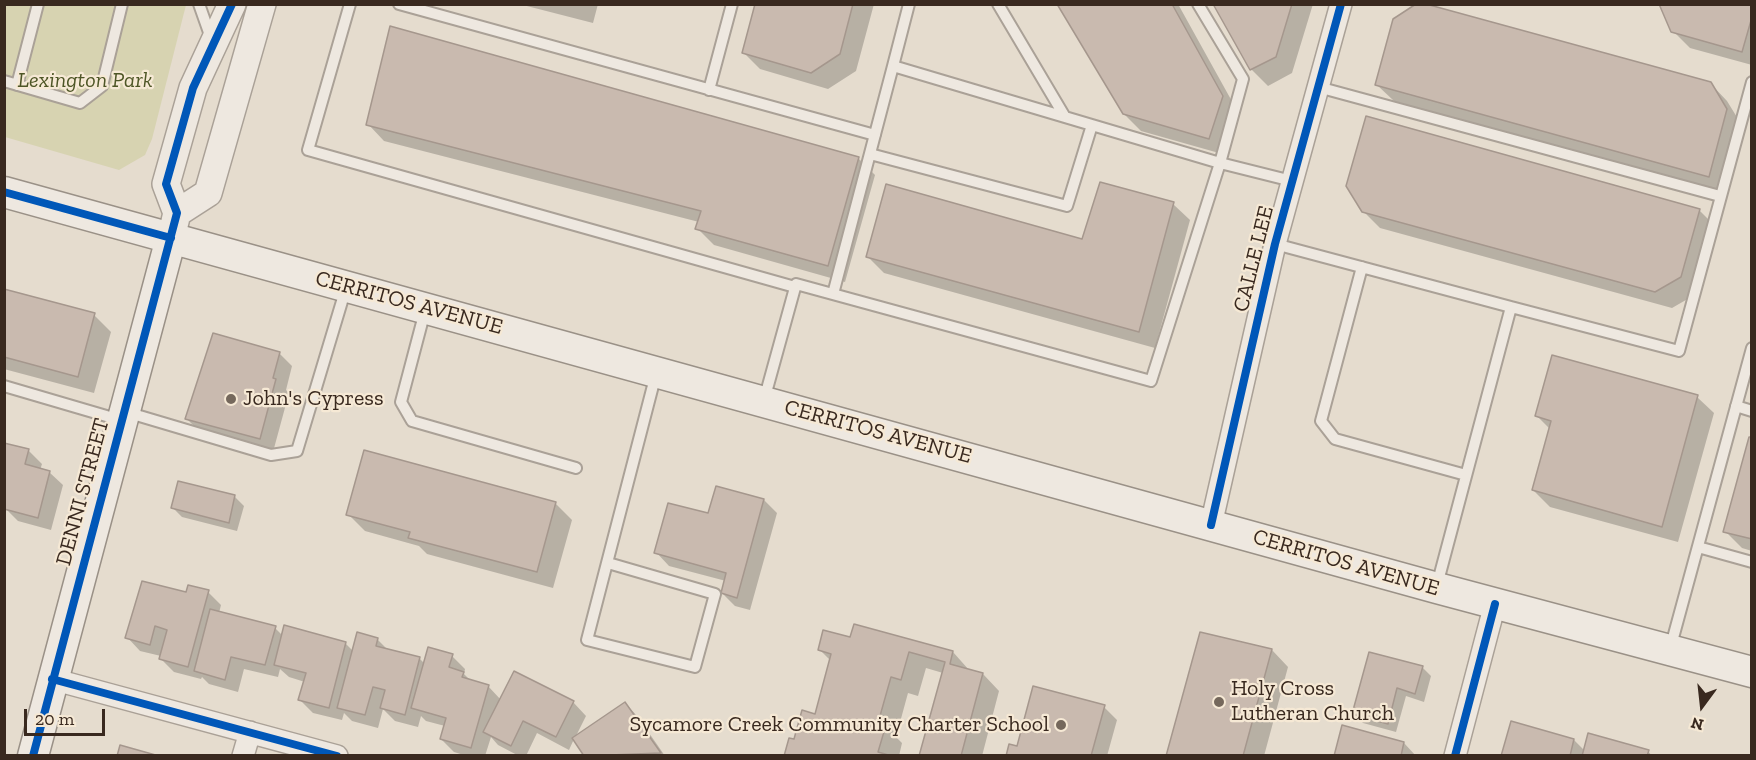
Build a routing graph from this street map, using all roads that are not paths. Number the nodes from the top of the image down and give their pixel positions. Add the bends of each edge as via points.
1 (38, 4) edge
2 (122, 4) edge
3 (199, 4) edge
4 (232, 4) edge
5 (261, 4) edge
6 (350, 4) edge
7 (399, 4) edge
8 (732, 4) edge
9 (909, 4) edge
10 (998, 4) edge
11 (1198, 4) edge
12 (1341, 4) edge
13 (213, 46) junction
14 (893, 66) junction
15 (4, 81) edge
16 (1752, 82) edge
17 (17, 85) junction
18 (1318, 87) junction
19 (709, 90) junction
20 (1065, 117) junction
21 (1092, 125) junction
22 (875, 135) junction
23 (870, 154) junction
24 (1220, 163) junction
25 (1292, 181) junction
26 (4, 192) edge
27 (1720, 196) junction
28 (174, 225) junction
29 (1275, 244) junction
30 (1362, 267) junction
31 (347, 286) junction
32 (795, 287) junction
33 (833, 294) junction
34 (1511, 306) junction
35 (425, 308) junction
36 (1752, 348) edge
37 (657, 371) junction
38 (4, 386) edge
39 (764, 401) junction
40 (1736, 406) junction
41 (1752, 411) edge
42 (122, 415) junction
43 (576, 468) dead end
44 (1466, 475) junction
45 (1211, 525) junction
46 (1698, 548) junction
47 (1752, 562) edge
48 (608, 563) junction
49 (1437, 588) junction
50 (1495, 604) junction
51 (1670, 650) junction
52 (1752, 672) edge
53 (52, 679) junction
54 (250, 732) junction
55 (33, 756) edge
56 (243, 756) edge
57 (337, 756) edge
58 (1455, 756) edge

1 - 17 lane
2 - 17 lane via 102,86 80,103
3 - 13 lane
4 - 13 street
5 - 28 street via 208,193
6 - 32 lane via 308,150
7 - 19 lane
8 - 19 lane
9 - 14 lane
10 - 20 lane
11 - 24 lane via 1243,79
12 - 18 street, CALLE LEE
13 - 28 street via 193,88 166,184
14 - 20 lane
14 - 22 lane
15 - 17 lane
16 - 27 lane
18 - 25 street, CALLE LEE
18 - 27 lane
19 - 22 lane
20 - 21 lane
21 - 23 lane via 1067,206
21 - 24 lane
22 - 23 lane
23 - 33 lane
24 - 25 lane
24 - 33 lane via 1151,381
25 - 29 street, CALLE LEE
26 - 28 main road, CERRITOS AVENUE
27 - 34 lane via 1678,351
28 - 31 main road, CERRITOS AVENUE
28 - 42 main road, DENNI STREET
29 - 30 lane
29 - 45 street, CALLE LEE
30 - 34 lane
30 - 44 lane via 1321,421 1335,439
31 - 35 main road, CERRITOS AVENUE
31 - 42 lane via 297,451 271,455
32 - 33 lane
32 - 39 lane
34 - 44 lane
35 - 37 main road, CERRITOS AVENUE
35 - 43 lane via 401,402 412,421
36 - 40 lane
37 - 39 main road, CERRITOS AVENUE
37 - 48 lane
38 - 42 lane
39 - 45 main road, CERRITOS AVENUE
40 - 41 lane
40 - 46 lane
42 - 53 main road, DENNI STREET
44 - 49 lane
45 - 49 main road, CERRITOS AVENUE
46 - 47 lane
46 - 51 lane
48 - 48 lane via 587,640 695,667 715,594
49 - 50 main road, CERRITOS AVENUE
50 - 51 main road, CERRITOS AVENUE
50 - 58 street
51 - 52 main road, CERRITOS AVENUE
53 - 54 street
53 - 55 main road, DENNI STREET
54 - 56 street
54 - 57 street

